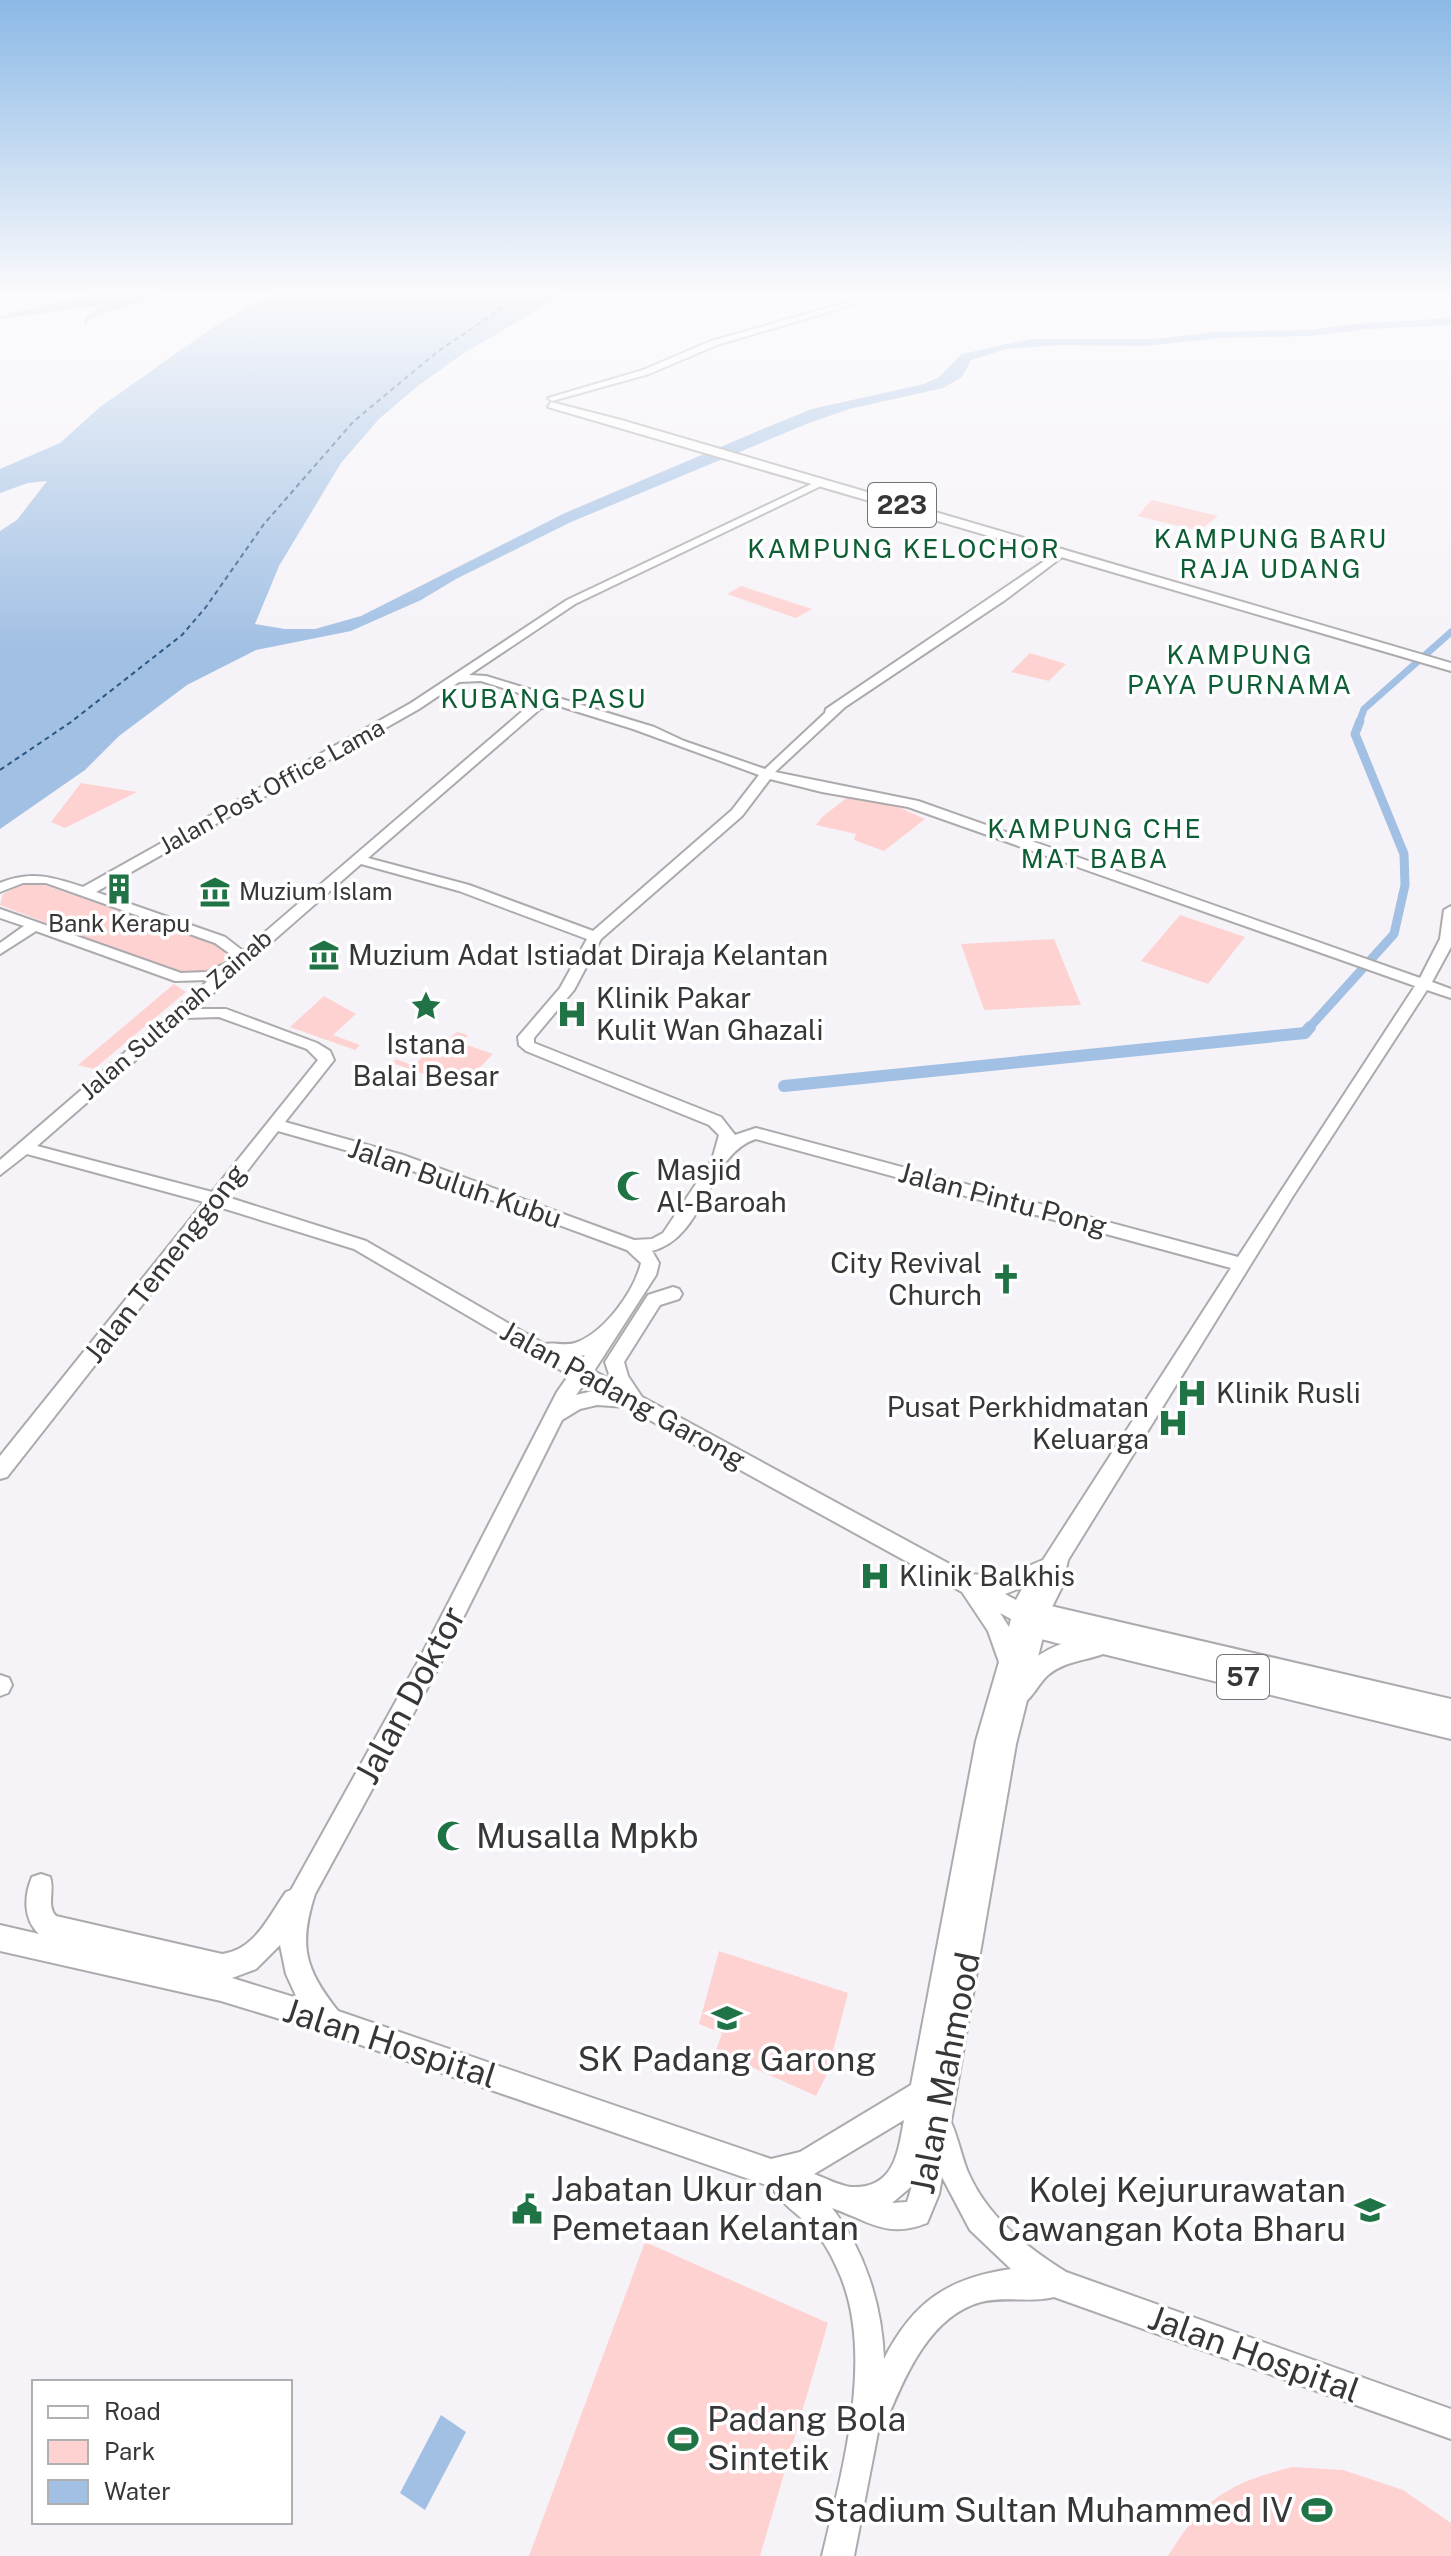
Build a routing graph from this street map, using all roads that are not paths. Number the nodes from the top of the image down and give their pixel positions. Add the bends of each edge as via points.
1 (591, 413) edge
2 (592, 413) edge
3 (618, 422) junction
4 (822, 482) junction
5 (1065, 549) junction
6 (482, 662) junction
7 (1450, 667) edge
8 (482, 678) junction
9 (457, 680) junction
10 (530, 692) junction
11 (561, 702) junction
12 (536, 706) junction
13 (742, 762) junction
14 (766, 770) junction
15 (791, 777) junction
16 (357, 859) junction
17 (0, 888) edge
18 (85, 892) junction
19 (1451, 910) edge
20 (0, 913) edge
21 (35, 925) junction
22 (595, 937) junction
23 (0, 950) edge
24 (238, 963) junction
25 (1381, 967) junction
26 (180, 978) junction
27 (1421, 978) junction
28 (1451, 991) edge
29 (202, 996) junction
30 (1405, 996) junction
31 (221, 1012) junction
32 (179, 1014) junction
33 (1393, 1027) junction
34 (275, 1125) junction
35 (24, 1148) junction
36 (720, 1160) junction
37 (0, 1169) edge
38 (214, 1199) junction
39 (633, 1246) junction
40 (1241, 1264) junction
41 (673, 1294) dead end
42 (616, 1325) junction
43 (537, 1349) junction
44 (581, 1373) junction
45 (634, 1401) junction
46 (555, 1417) junction
47 (0, 1471) edge
48 (1055, 1561) junction
49 (963, 1582) junction
50 (1032, 1618) junction
51 (1108, 1645) junction
52 (1009, 1661) junction
53 (1017, 1696) junction
54 (1451, 1710) edge
55 (1451, 1727) edge
56 (41, 1886) dead end
57 (304, 1889) junction
58 (0, 1938) edge
59 (329, 2021) junction
60 (923, 2093) junction
61 (938, 2120) junction
62 (772, 2173) junction
63 (849, 2200) junction
64 (1058, 2284) junction
65 (1451, 2424) edge
66 (865, 2434) junction
67 (838, 2556) edge

1 - 3 main road, 223
2 - 3 main road, 223
3 - 4 main road, 223
4 - 5 main road, 223 via 1039,546
4 - 6 main road, Jalan Post Office Lama via 577,599
5 - 7 main road
5 - 14 main road via 839,707
6 - 8 main road
6 - 9 main road, Jalan Post Office Lama
8 - 9 main road
8 - 10 main road
9 - 18 main road, Jalan Post Office Lama
10 - 11 main road
10 - 12 main road via 537,698
11 - 12 main road
11 - 13 main road
12 - 16 main road, Jalan Sultanah Zainab
13 - 14 main road via 752,773
13 - 14 main road via 762,759
14 - 15 main road
14 - 15 main road via 771,781
14 - 22 main road via 727,819
15 - 25 main road via 891,798
16 - 22 main road via 447,883
16 - 24 main road, Jalan Sultanah Zainab
17 - 18 main road via 39,878
18 - 24 main road via 228,943
19 - 27 main road via 1443,952
20 - 21 main road
21 - 23 main road
21 - 26 main road
22 - 36 main road via 567,990 526,1037 527,1045 706,1116 726,1129
24 - 26 main road via 210,976
24 - 29 main road, Jalan Sultanah Zainab
25 - 27 main road
25 - 30 main road
26 - 29 main road
27 - 28 main road
27 - 30 main road
27 - 33 main road
29 - 31 main road
29 - 32 main road, Jalan Sultanah Zainab
30 - 33 main road
31 - 32 main road
31 - 34 main road, Jalan Temenggong via 324,1054 323,1066
32 - 35 main road, Jalan Sultanah Zainab
33 - 40 main road
34 - 38 main road, Jalan Temenggong
34 - 39 main road, Jalan Buluh Kubu via 397,1159
35 - 37 main road, Jalan Sultanah Zainab
35 - 38 main road, Jalan Padang Garong
36 - 39 main road via 669,1237 654,1245
36 - 40 main road, Jalan Pintu Pong via 746,1135 765,1135
38 - 43 main road, Jalan Padang Garong via 348,1239
38 - 47 main road, Jalan Temenggong
39 - 42 main road, Jalan Doktor via 648,1258 649,1270
40 - 48 main road
41 - 45 main road via 654,1300 614,1362
42 - 43 main road via 577,1351
42 - 44 main road, Jalan Doktor
43 - 44 main road, Jalan Padang Garong
44 - 45 main road, Jalan Padang Garong
44 - 46 main road, Jalan Doktor
45 - 46 main road via 589,1397
45 - 49 main road, Jalan Padang Garong
46 - 57 main road, Jalan Doktor via 428,1665
48 - 49 main road via 1006,1585
48 - 50 main road via 1032,1590
49 - 50 main road, Jalan Padang Garong
49 - 52 main road via 998,1627
50 - 51 main road, 57
50 - 52 main road, Jalan Mahmood
50 - 53 main road, Jalan Mahmood
50 - 54 main road, 57
51 - 53 main road via 1047,1659 1028,1676
51 - 55 main road, 57
52 - 60 main road, Jalan Mahmood via 988,1741
53 - 61 main road, Jalan Mahmood
56 - 57 main road via 40,1917 50,1927 231,1967 259,1952
57 - 59 main road, Jalan Doktor via 292,1925 293,1959 306,1992
58 - 59 main road, Jalan Hospital via 221,1988
59 - 62 main road, Jalan Hospital
60 - 62 main road via 805,2164
60 - 63 main road, Jalan Mahmood via 905,2177 886,2194
61 - 63 main road, Jalan Mahmood via 917,2213 897,2218
61 - 64 main road, Jalan Hospital via 950,2171 964,2200 1007,2250
62 - 63 main road, Jalan Hospital
62 - 66 main road, Jalan Hospital via 823,2217 856,2275 867,2312
64 - 65 main road, Jalan Hospital
64 - 66 main road, Jalan Hospital via 989,2285 960,2294 933,2312 910,2338
66 - 67 main road

